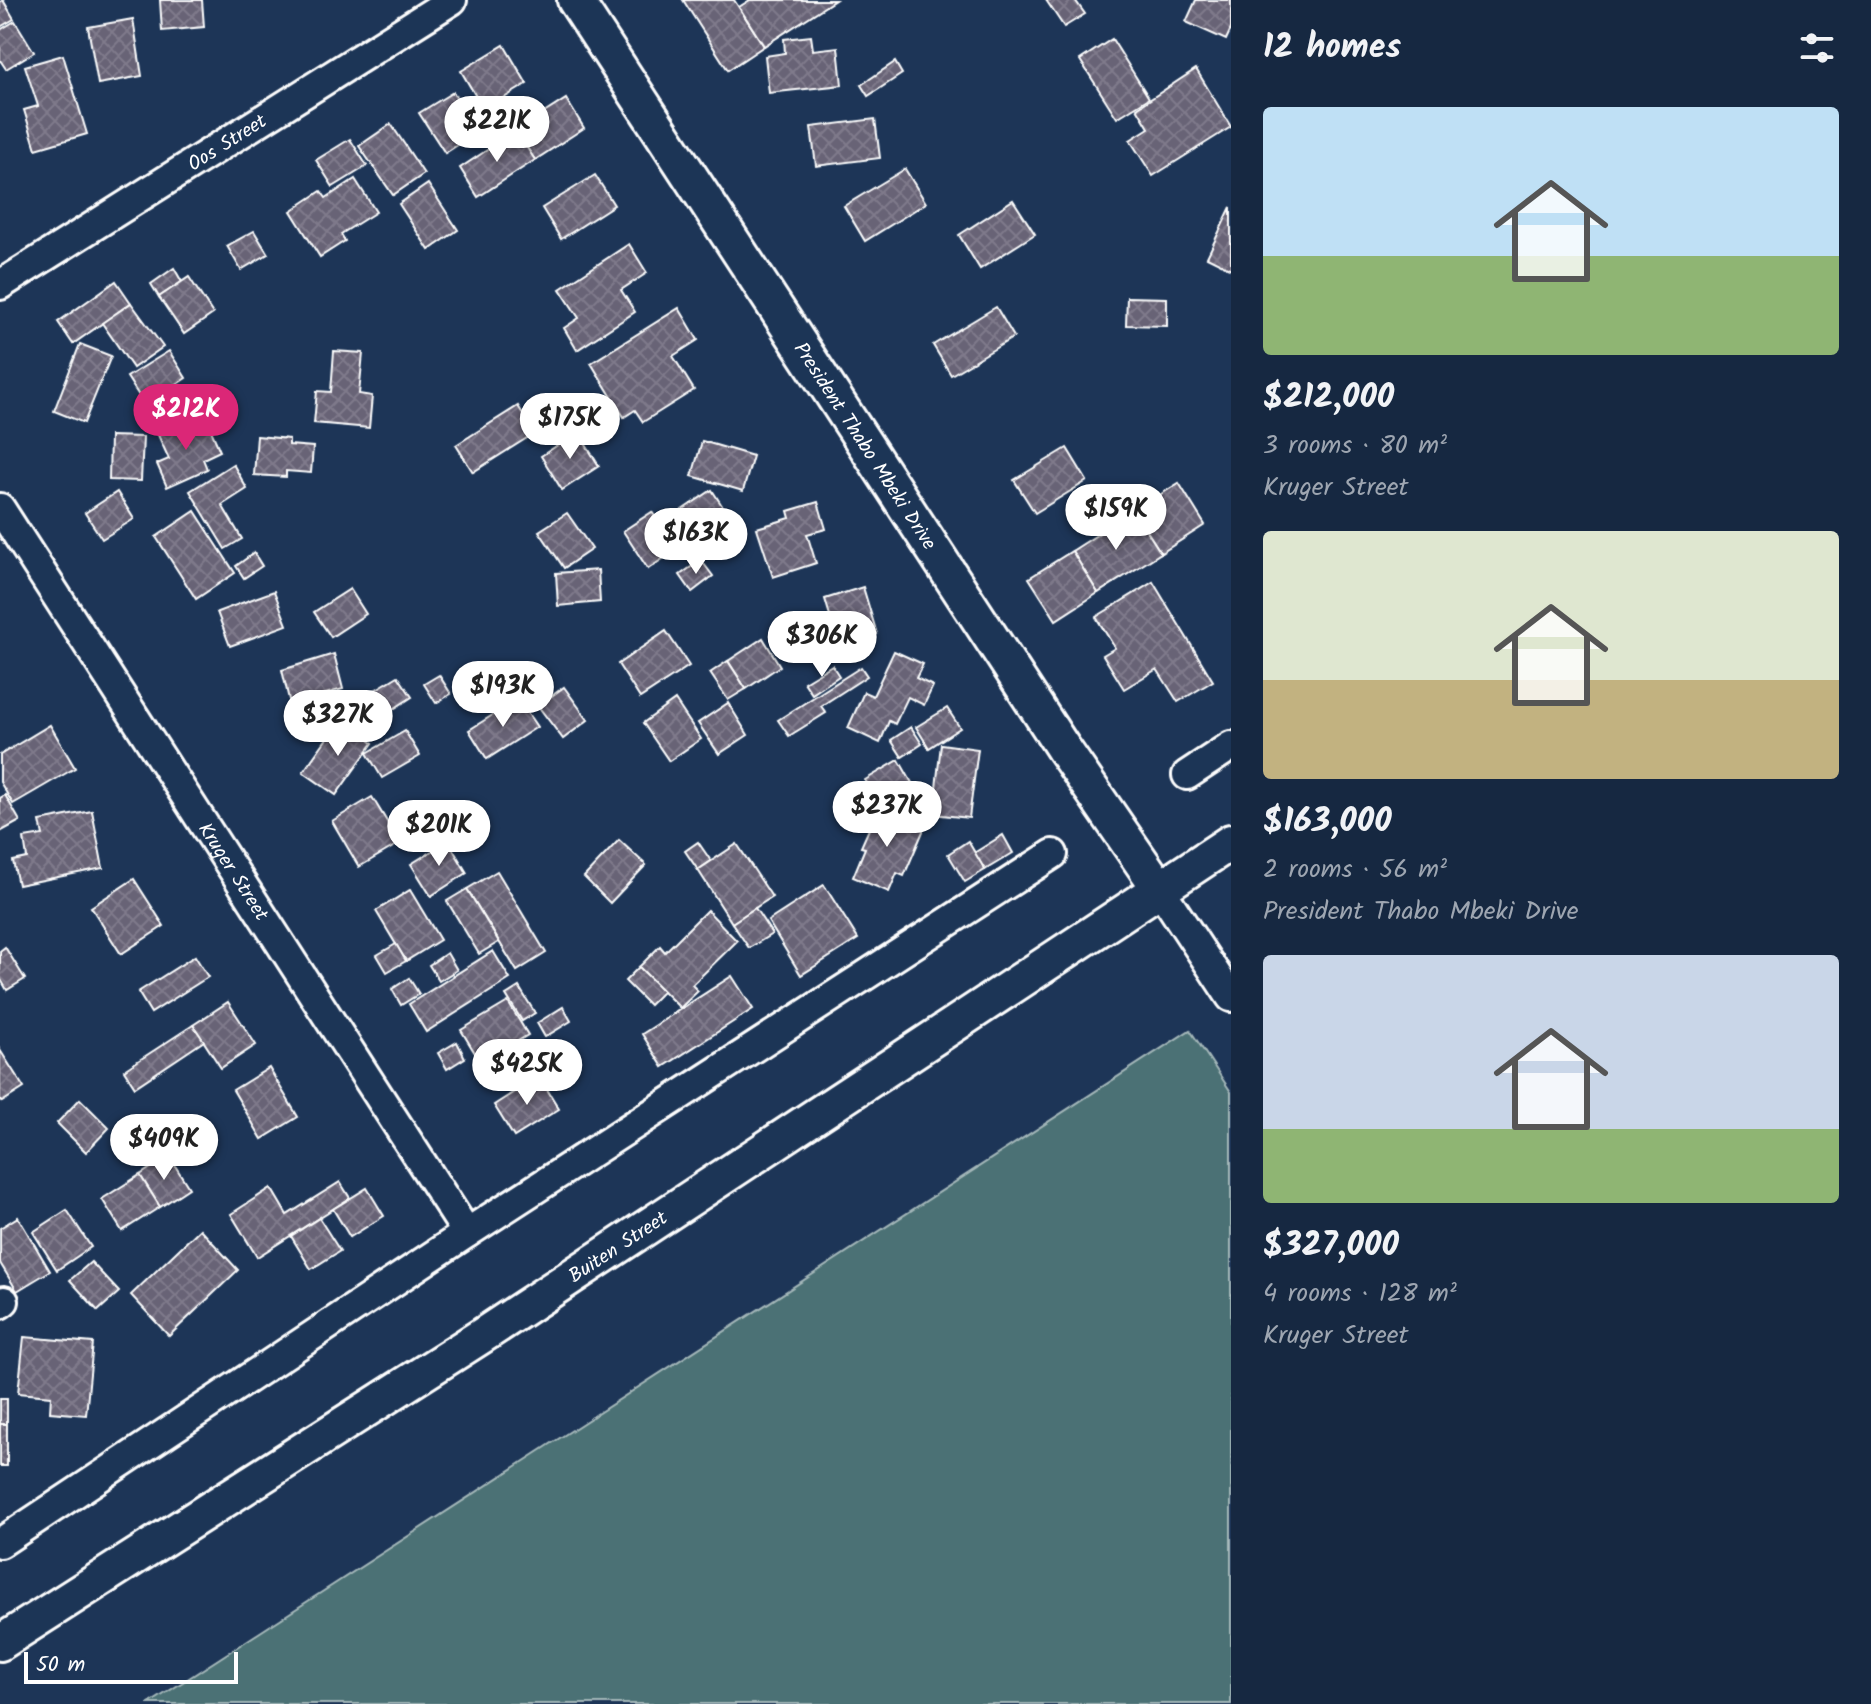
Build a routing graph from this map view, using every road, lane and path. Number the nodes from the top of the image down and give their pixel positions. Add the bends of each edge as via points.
1 (452, 0) edge
2 (575, 0) edge
3 (0, 285) edge
4 (0, 508) edge
5 (1231, 746) edge
6 (1187, 775) dead end
7 (1231, 842) edge
8 (1053, 854) dead end
9 (1160, 889) junction
10 (1231, 997) edge
11 (467, 1233) junction
12 (0, 1543) edge
13 (0, 1643) edge

1 - 3 street, Oos Street
2 - 9 street, President Thabo Mbeki Drive
4 - 11 street, Kruger Street
5 - 6 street
7 - 9 street, Buiten Street
8 - 11 street
9 - 10 street
9 - 13 street, Buiten Street via 493,1329
11 - 12 street

